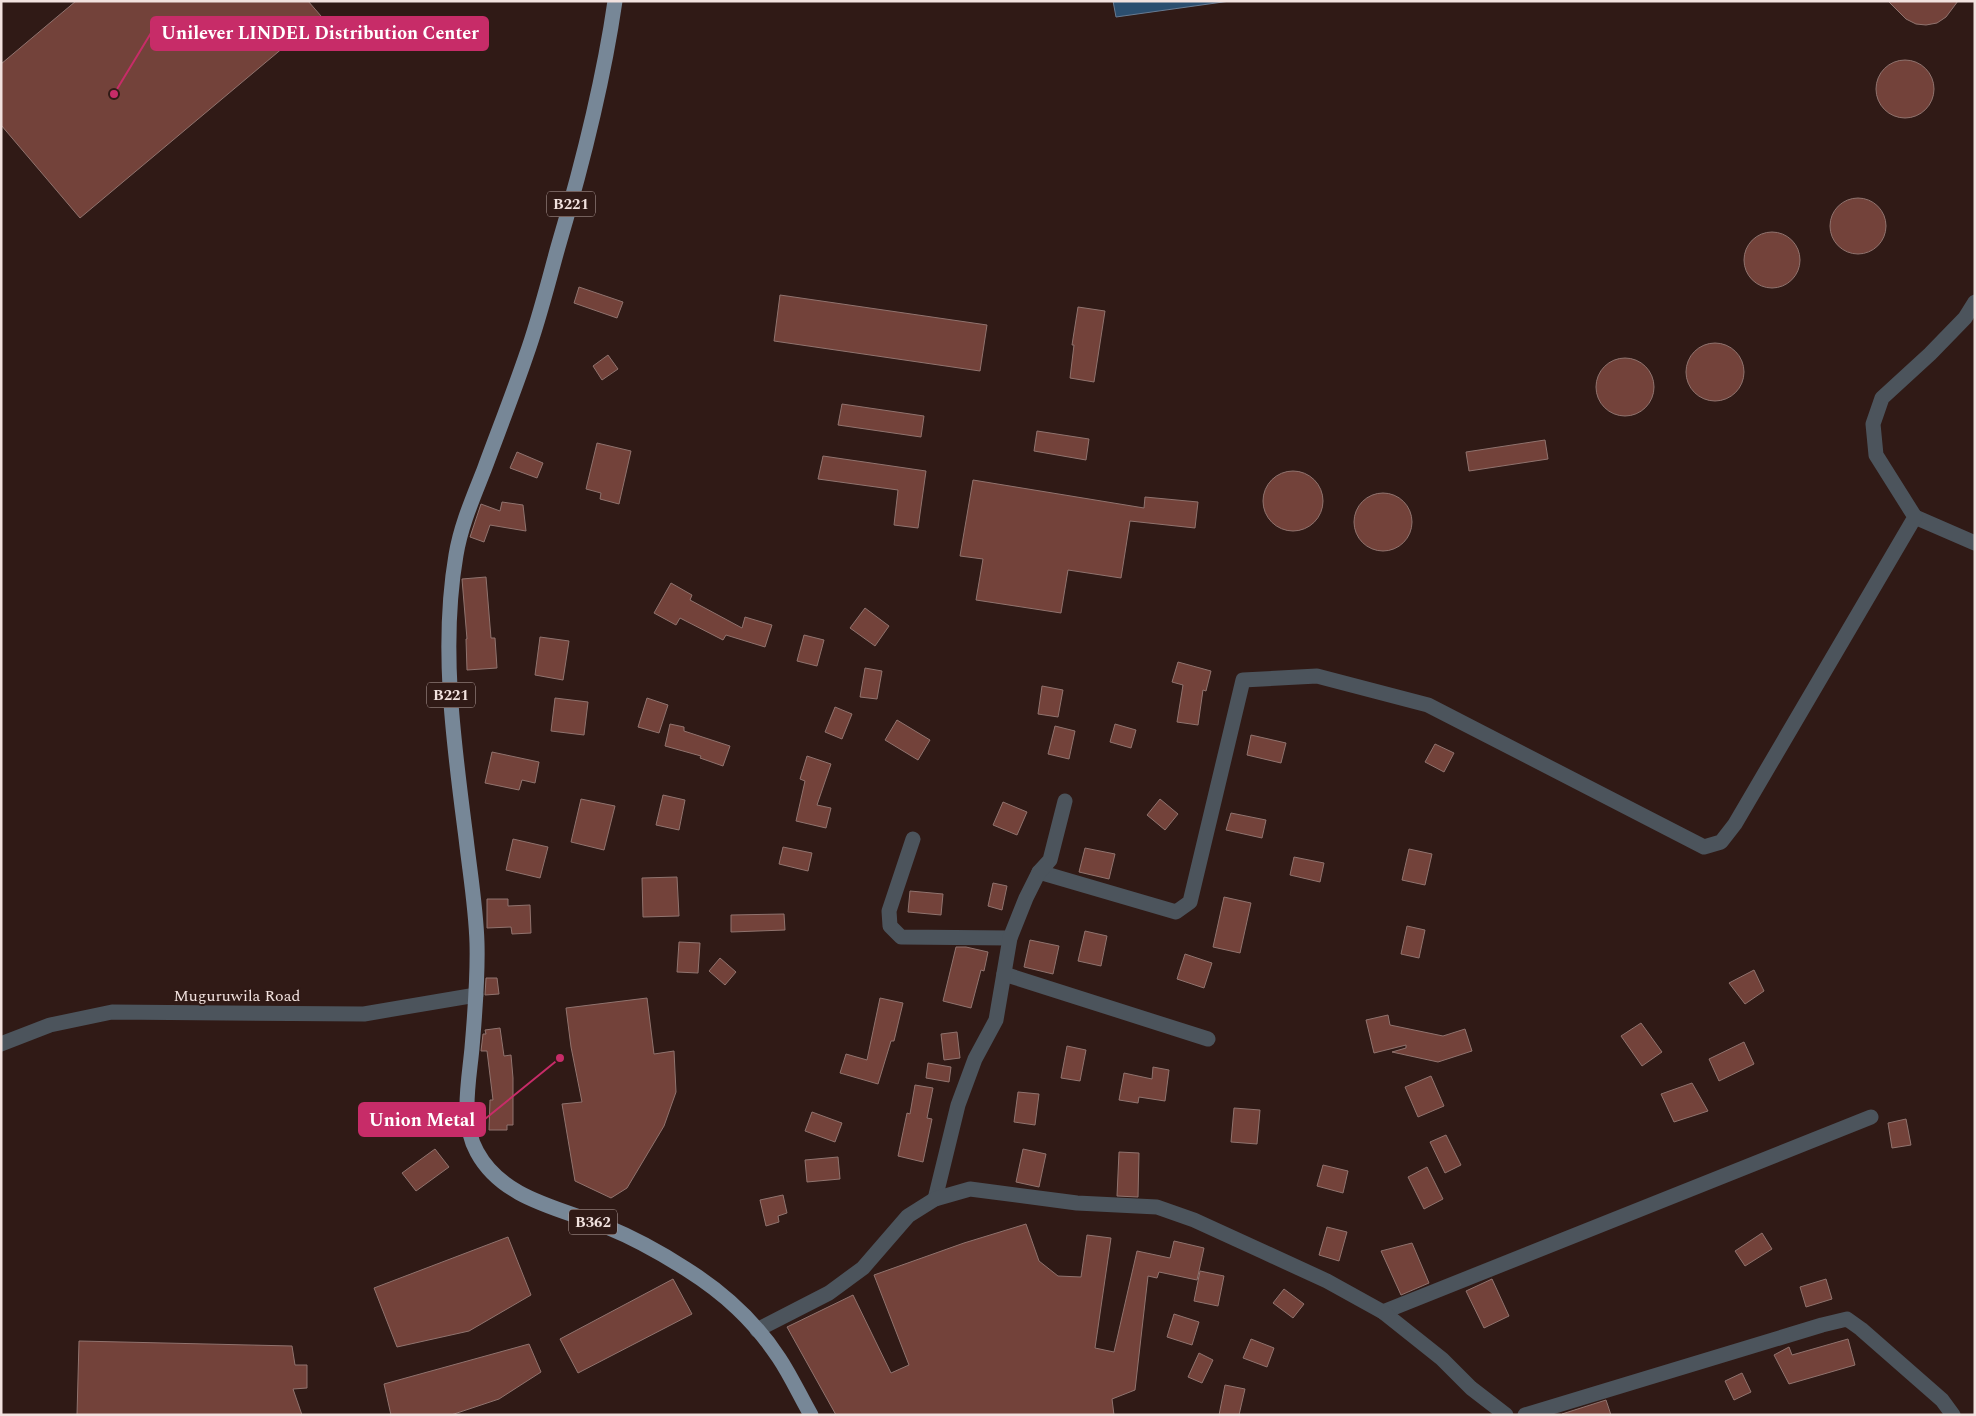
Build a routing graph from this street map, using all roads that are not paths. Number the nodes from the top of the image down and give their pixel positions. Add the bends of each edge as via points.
1 (615, 1) edge
2 (1975, 302) edge
3 (1914, 517) junction
4 (1975, 543) edge
5 (1065, 801) dead end
6 (912, 839) dead end
7 (1039, 872) junction
8 (1010, 938) junction
9 (1004, 974) junction
10 (476, 995) junction
11 (1208, 1039) dead end
12 (1, 1044) edge
13 (1871, 1117) dead end
14 (935, 1199) junction
15 (1383, 1312) junction
16 (757, 1330) junction
17 (811, 1415) edge
18 (1506, 1415) edge
19 (1525, 1415) edge
20 (1953, 1415) edge

1 - 10 main road, B221 via 593,116 553,267 510,403 466,514 456,551 449,603 450,690 477,943
2 - 3 street via 1965,318 1882,398 1874,424 1876,455
3 - 4 street
3 - 7 street via 1736,824 1721,842 1704,847 1428,705 1317,676 1243,680 1190,902 1176,912
5 - 7 street via 1050,860
6 - 8 street via 889,911 890,926 901,937
7 - 8 street
8 - 9 street
9 - 11 street
9 - 14 street via 996,1020 975,1059 958,1105
10 - 12 street, Muguruwila Road via 364,1014 112,1012 50,1025
10 - 16 main road, B362 via 468,1118 475,1149 487,1168 507,1186 533,1201 608,1227 683,1267 740,1308
13 - 15 street
14 - 15 street via 970,1189 1078,1203 1157,1207 1194,1220 1318,1277
14 - 16 street via 908,1216 863,1268 829,1293
15 - 18 street
16 - 17 main road, B362 via 779,1358
19 - 20 street via 1847,1319 1942,1400

